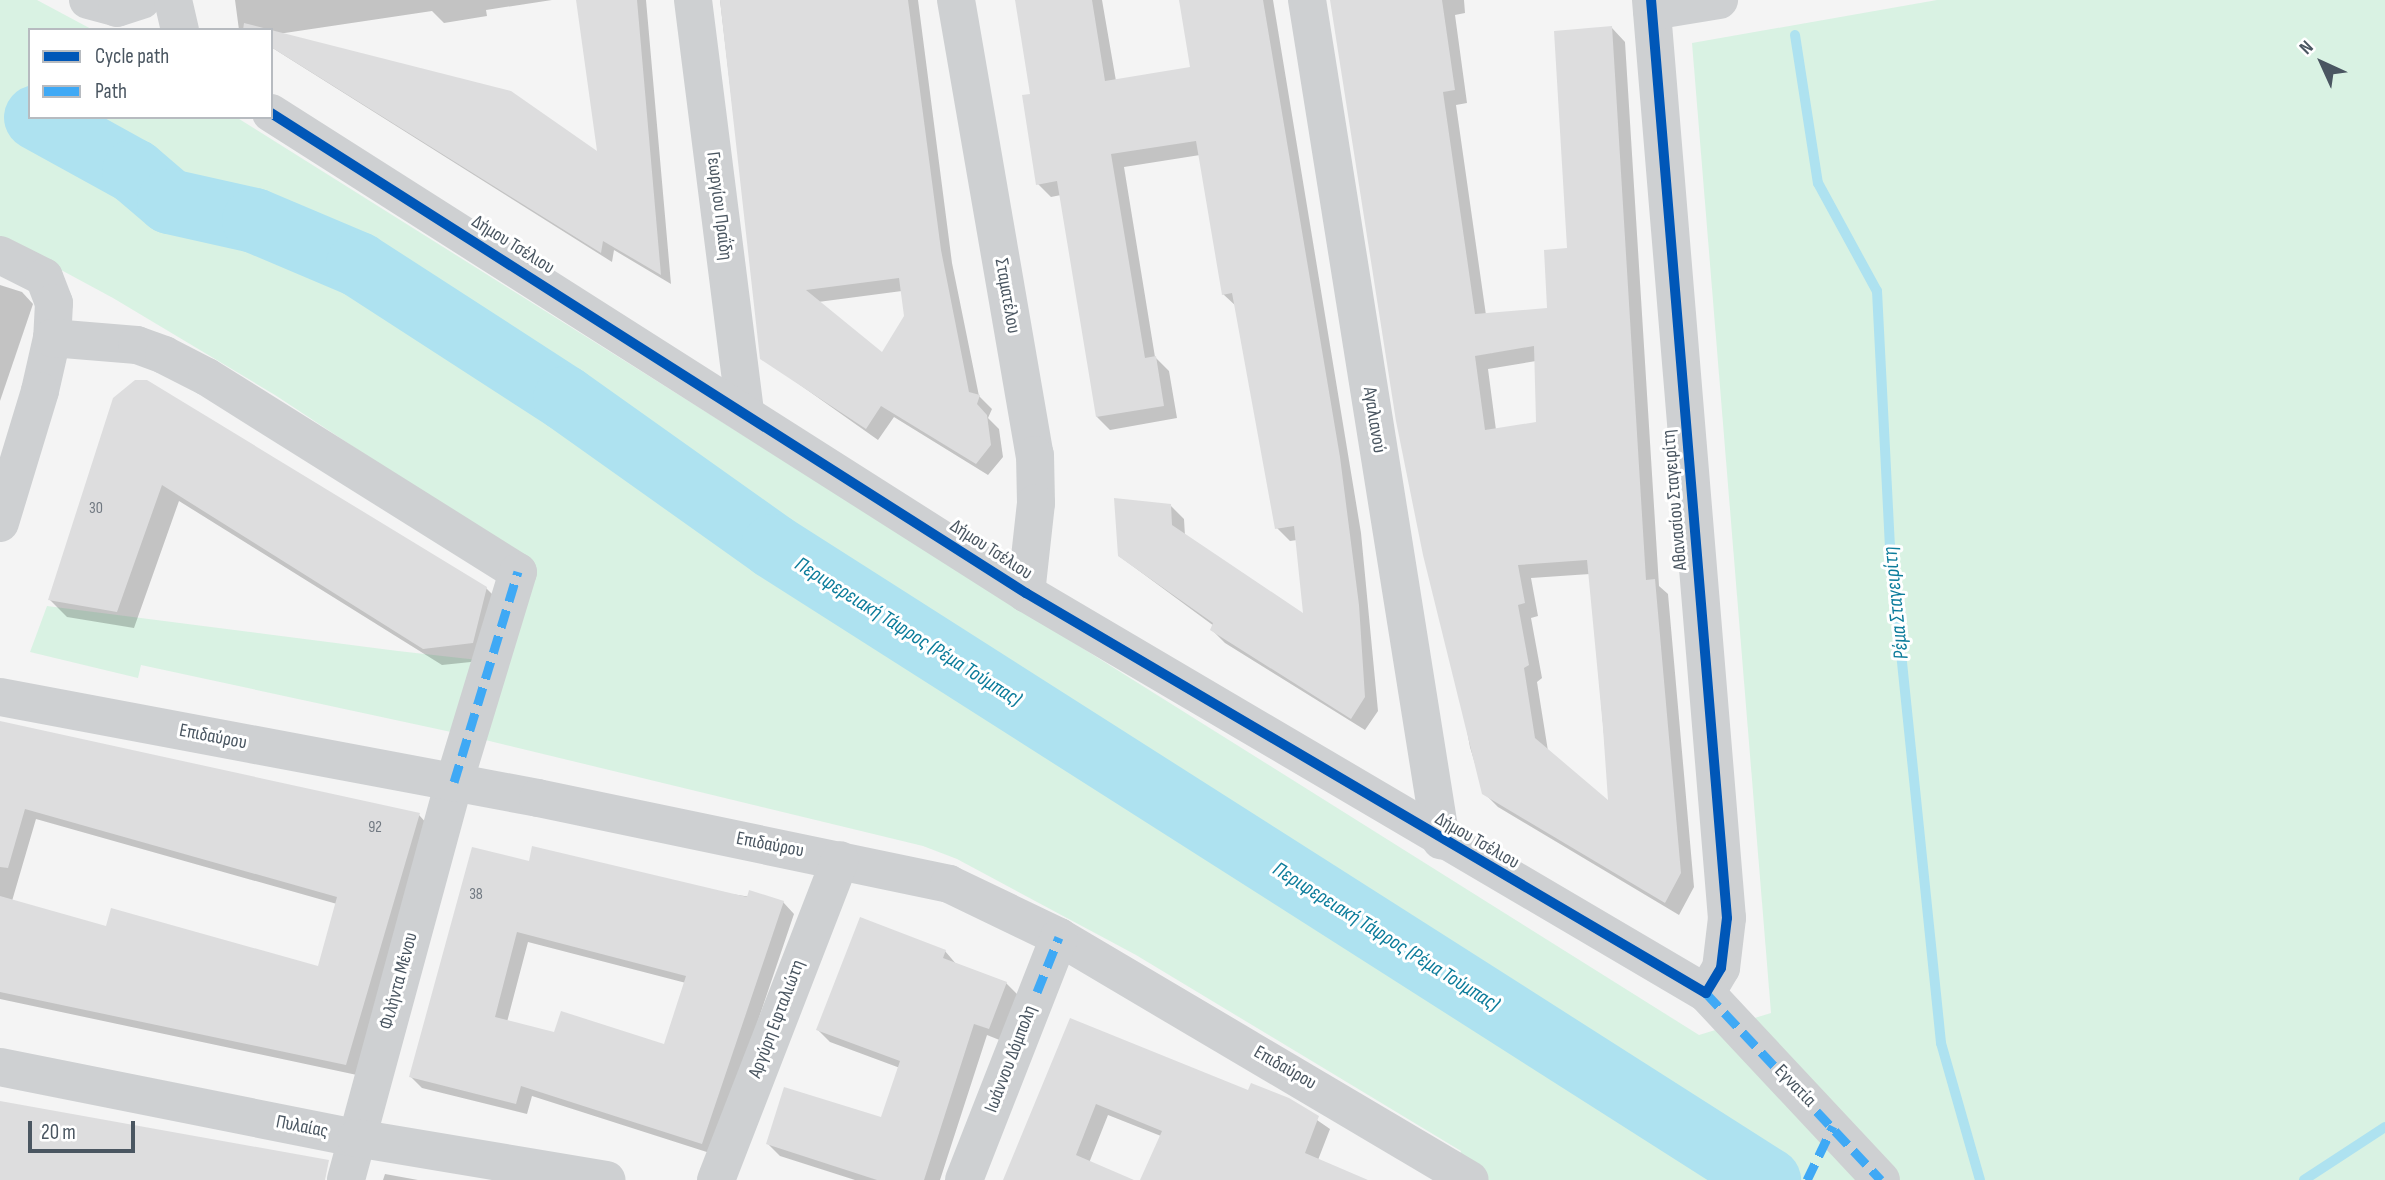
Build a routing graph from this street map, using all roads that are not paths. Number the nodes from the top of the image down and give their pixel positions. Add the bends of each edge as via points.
1 (142, 0) edge
2 (173, 0) edge
3 (694, 0) edge
4 (956, 0) edge
5 (1307, 0) edge
6 (1719, 0) edge
7 (94, 3) edge
8 (1652, 5) edge
9 (138, 28) edge
10 (180, 28) edge
11 (273, 114) edge
12 (0, 255) edge
13 (52, 338) junction
14 (745, 413) junction
15 (0, 523) edge
16 (1026, 593) junction
17 (0, 697) edge
18 (454, 782) junction
19 (1441, 841) junction
20 (840, 860) junction
21 (1059, 937) junction
22 (1706, 993) junction
23 (0, 1067) edge
24 (356, 1138) junction
25 (346, 1180) edge
26 (606, 1180) edge
27 (716, 1180) edge
28 (964, 1180) edge
29 (1470, 1180) edge
30 (1881, 1180) edge

1 - 7 street via 117,8
2 - 10 street
3 - 14 street, Γεωργίου Πραΐδη
4 - 16 street, Σταματέλου via 1035,455 1036,502
5 - 19 street, Αγαλιανού
6 - 8 street
7 - 9 street
8 - 22 street, Αθανασίου Σταγειρίτη via 1727,918 1721,968
11 - 14 street, Δήμου Τσέλιου
12 - 13 street via 44,276 54,303
13 - 15 street
13 - 18 street, Φιλήντα Μένου via 137,345 186,366 518,572
14 - 16 street, Δήμου Τσέλιου
16 - 19 street, Δήμου Τσέλιου
17 - 18 street, Επιδαύρου
18 - 20 street, Επιδαύρου
18 - 24 street, Φιλήντα Μένου
19 - 22 street, Δήμου Τσέλιου
20 - 21 street, Επιδαύρου via 963,889
20 - 27 street, Αργύρη Εφταλιώτη
21 - 28 street, Ιωάννου Δόμπολη
21 - 29 street, Επιδαύρου
22 - 30 street, Εγνατία
23 - 24 street, Πυλαίας
24 - 25 street, Φιλήντα Μένου
24 - 26 street, Πυλαίας

